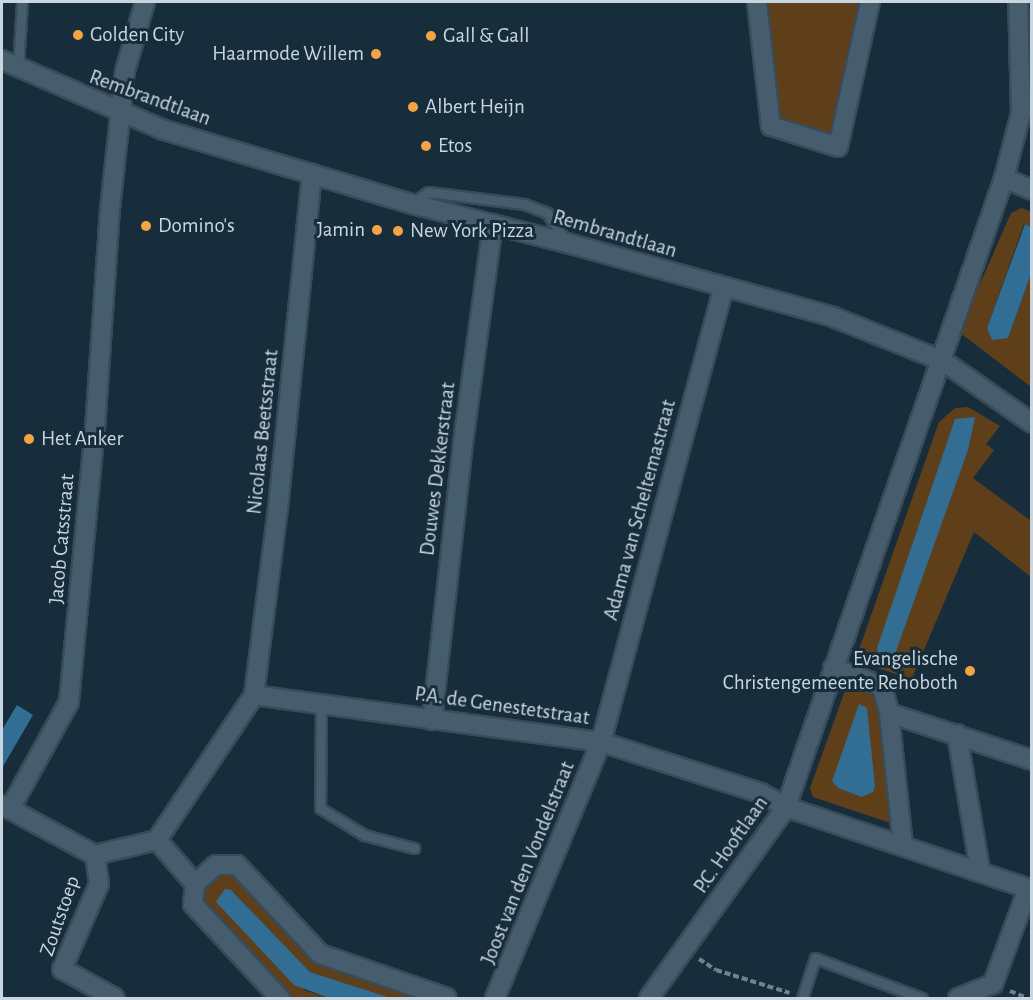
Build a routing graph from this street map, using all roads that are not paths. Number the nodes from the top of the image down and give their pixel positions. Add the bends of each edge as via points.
1 (22, 2) edge
2 (145, 2) edge
3 (757, 2) edge
4 (870, 2) edge
5 (1018, 2) edge
6 (10, 64) edge
7 (121, 114) junction
8 (312, 174) junction
9 (1004, 178) junction
10 (1032, 190) edge
11 (412, 204) junction
12 (493, 224) junction
13 (567, 243) junction
14 (723, 289) junction
15 (943, 361) junction
16 (1032, 423) edge
17 (833, 668) junction
18 (254, 695) junction
19 (321, 703) junction
20 (889, 713) junction
21 (432, 720) junction
22 (957, 735) junction
23 (601, 742) junction
24 (1031, 763) edge
25 (6, 807) edge
26 (786, 807) junction
27 (157, 840) junction
28 (903, 846) junction
29 (414, 848) dead end
30 (95, 855) junction
31 (980, 870) junction
32 (195, 884) junction
33 (1030, 890) edge
34 (802, 998) edge
35 (115, 999) edge
36 (280, 999) edge
37 (447, 999) edge
38 (495, 999) edge
39 (649, 999) edge
40 (922, 999) edge
41 (958, 999) edge

1 - 6 lane
2 - 7 street, Jacob Catsstraat via 125,70
3 - 4 street via 771,126 838,147
5 - 9 street, P.C. Hooftlaan via 1021,113
6 - 7 street, Rembrandtlaan
7 - 8 street, Rembrandtlaan
7 - 25 street, Jacob Catsstraat via 69,702
8 - 11 street, Rembrandtlaan
8 - 18 street, Nicolaas Beetsstraat via 279,508
9 - 10 street
9 - 15 street, P.C. Hooftlaan
11 - 12 street, Rembrandtlaan
11 - 13 lane via 428,192 524,204 548,213
12 - 13 street, Rembrandtlaan
12 - 21 street, Douwes Dekkerstraat
13 - 14 street, Rembrandtlaan
14 - 15 street, Rembrandtlaan via 833,317
14 - 23 street, Adama van Scheltemastraat
15 - 16 street, Rembrandtlaan
15 - 17 street, P.C. Hooftlaan
17 - 20 street via 882,686
17 - 26 street, P.C. Hooftlaan
18 - 19 street, P.A. de Genestetstraat
18 - 27 street
19 - 21 street, P.A. de Genestetstraat
19 - 29 lane via 320,808 364,835
20 - 22 street
20 - 28 street
21 - 23 street, P.A. de Genestetstraat
22 - 24 street
22 - 31 street
23 - 26 street, P.A. de Genestetstraat via 761,793
23 - 38 street, Joost van den Vondelstraat
25 - 30 street
26 - 28 street, P.A. de Genestetstraat
26 - 39 street, P.C. Hooftlaan
27 - 30 street
27 - 32 street
28 - 31 street, P.A. de Genestetstraat
30 - 35 street, Zoutstoep via 99,884 62,969
31 - 33 street, P.A. de Genestetstraat
32 - 36 street via 193,904
32 - 37 street via 216,864 237,865 320,954
33 - 41 street via 993,984
34 - 40 lane via 815,958

